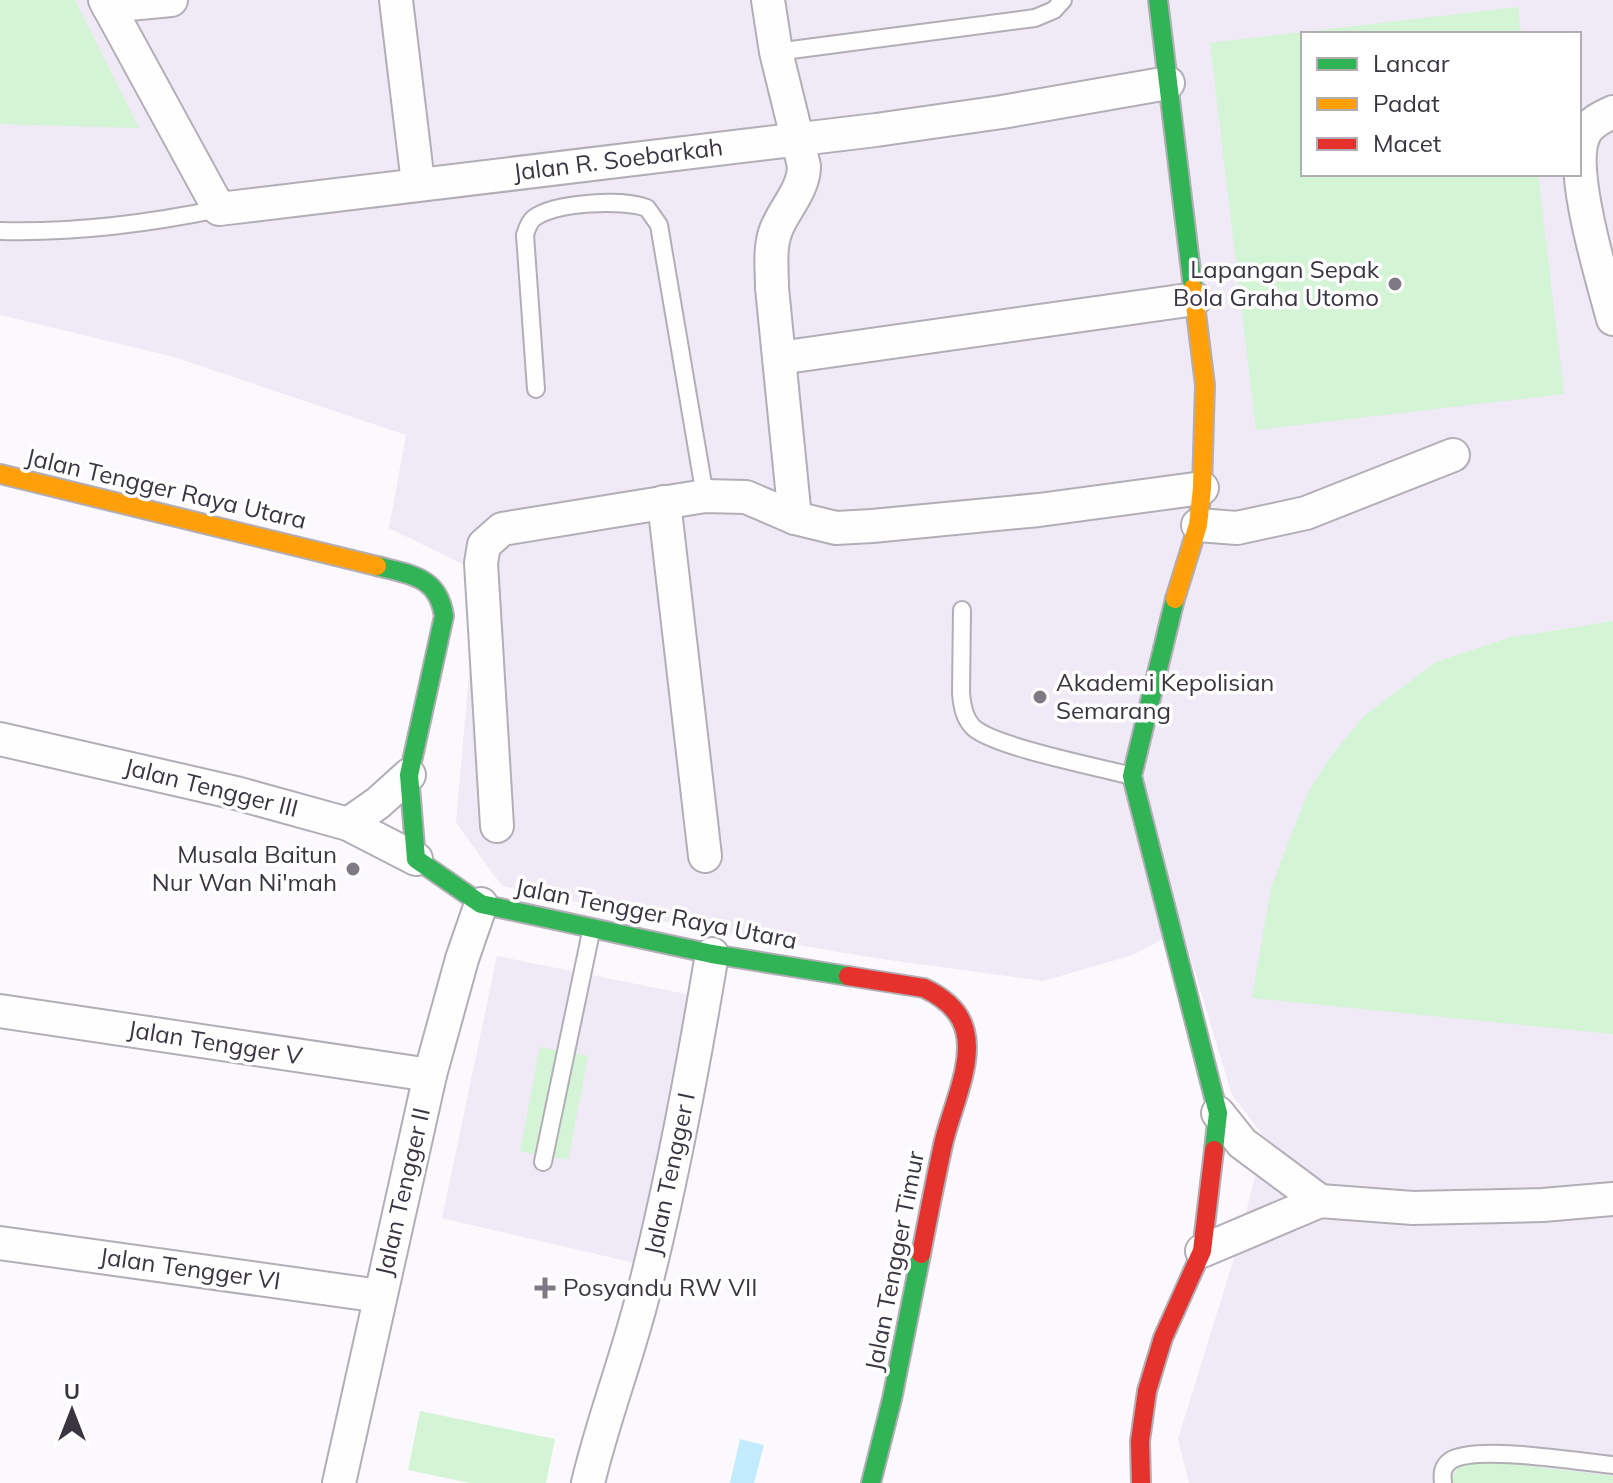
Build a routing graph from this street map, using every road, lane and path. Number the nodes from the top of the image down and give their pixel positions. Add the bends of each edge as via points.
1 (171, 0) edge
2 (396, 0) edge
3 (768, 0) edge
4 (1063, 0) edge
5 (1158, 0) edge
6 (106, 3) edge
7 (776, 52) junction
8 (1168, 83) junction
9 (1613, 112) edge
10 (797, 138) junction
11 (1581, 148) edge
12 (1581, 161) edge
13 (418, 183) junction
14 (219, 209) junction
15 (0, 231) edge
16 (1195, 299) junction
17 (1613, 319) edge
18 (779, 358) junction
19 (536, 389) dead end
20 (1453, 455) dead end
21 (0, 474) edge
22 (1202, 488) junction
23 (705, 496) junction
24 (664, 502) junction
25 (795, 518) junction
26 (1198, 525) junction
27 (962, 610) dead end
28 (0, 739) edge
29 (409, 775) junction
30 (1132, 776) junction
31 (348, 824) junction
32 (497, 826) dead end
33 (705, 856) dead end
34 (416, 859) junction
35 (481, 904) junction
36 (592, 930) junction
37 (712, 954) junction
38 (0, 1011) edge
39 (967, 1048) joint
40 (430, 1075) junction
41 (1218, 1113) junction
42 (543, 1162) dead end
43 (1613, 1199) edge
44 (1320, 1201) junction
45 (0, 1243) edge
46 (1202, 1251) junction
47 (380, 1296) junction
48 (1613, 1465) edge
49 (339, 1483) edge
50 (588, 1483) edge
51 (871, 1483) edge
52 (1141, 1483) edge
53 (1443, 1483) edge

1 - 6 street
2 - 13 street
3 - 7 street
4 - 7 lane via 1035,18
5 - 8 street
6 - 14 street
7 - 10 street
8 - 10 street, Jalan R. Soebarkah via 1002,112
8 - 16 street
9 - 11 street via 1588,128
10 - 13 street, Jalan R. Soebarkah
10 - 18 street via 803,178 780,221 771,252
12 - 17 street
13 - 14 street, Jalan R. Soebarkah
14 - 15 lane via 126,226
16 - 18 street
16 - 22 street via 1205,385
18 - 25 street
19 - 23 lane via 527,227 543,214 571,207 623,203 647,208 659,225
20 - 26 street via 1306,513 1237,528
21 - 29 street, Jalan Tengger Raya Utara via 308,547 433,586 442,602 443,632
22 - 25 street via 872,526 836,528
22 - 26 street
23 - 24 street
23 - 25 street via 746,497
24 - 32 street via 514,525 494,533 484,545
24 - 33 street
26 - 30 street via 1170,615
27 - 30 lane via 962,706 974,727 1001,741
28 - 31 street, Jalan Tengger III
29 - 31 street
29 - 34 street, Jalan Tengger Raya Utara
30 - 41 street
31 - 34 street, Jalan Tengger III
34 - 35 street, Jalan Tengger Raya Utara
35 - 36 street, Jalan Tengger Raya Utara
35 - 40 street, Jalan Tengger II
36 - 37 street, Jalan Tengger Raya Utara
36 - 42 lane
37 - 39 street, Jalan Tengger Raya Utara via 938,993 957,1013
37 - 50 street, Jalan Tengger I via 655,1246
38 - 40 street, Jalan Tengger V
39 - 51 street, Jalan Tengger Timur
40 - 47 street, Jalan Tengger II
41 - 44 street via 1242,1143
41 - 46 street
43 - 44 street via 1413,1208
44 - 46 street
45 - 47 street, Jalan Tengger VI
46 - 52 street via 1163,1338 1147,1391
47 - 49 street, Jalan Tengger II
48 - 53 lane via 1473,1454 1448,1462

